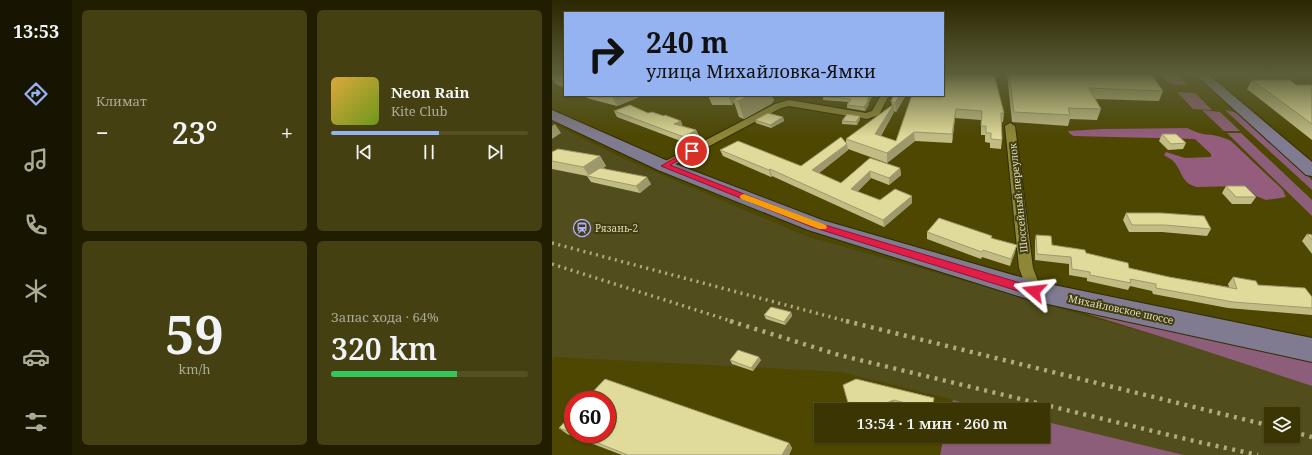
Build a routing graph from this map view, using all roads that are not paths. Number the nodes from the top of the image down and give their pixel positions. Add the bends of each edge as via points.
1 (1225, 95) edge
2 (1236, 95) edge
3 (884, 96) edge
4 (552, 114) edge
5 (1010, 126) dead end
6 (1312, 159) edge
7 (664, 166) junction
8 (1312, 171) edge
9 (1034, 291) junction
10 (1312, 350) edge

1 - 8 main road
2 - 6 main road
3 - 7 street via 876,113 867,116 789,103 778,106
4 - 7 main road, Михайловское шоссе
5 - 9 street, Шоссейный переулок via 1026,268
7 - 9 main road, Михайловское шоссе via 815,225
9 - 10 main road, Михайловское шоссе

